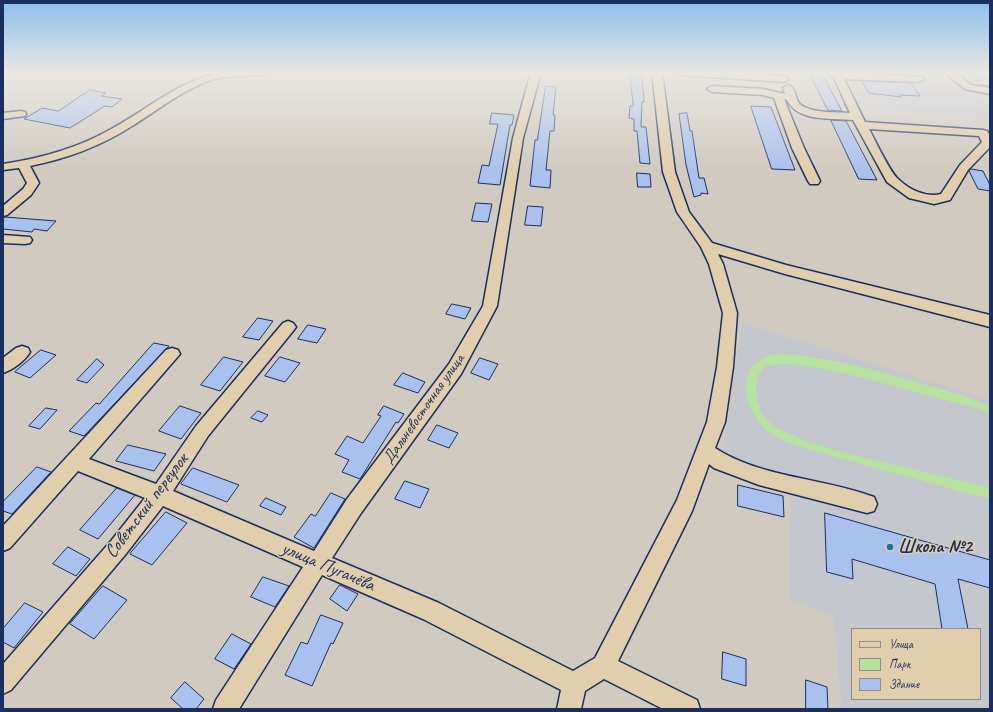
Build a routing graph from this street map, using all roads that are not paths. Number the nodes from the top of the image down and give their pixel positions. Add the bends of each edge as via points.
1 (156, 105) edge
2 (527, 105) edge
3 (661, 105) edge
4 (782, 105) edge
5 (795, 105) edge
6 (851, 105) edge
7 (20, 114) dead end
8 (3, 116) edge
9 (859, 121) junction
10 (23, 164) junction
11 (3, 167) edge
12 (814, 181) dead end
13 (3, 212) edge
14 (3, 238) edge
15 (25, 240) dead end
16 (707, 246) junction
17 (990, 321) edge
18 (288, 327) dead end
19 (22, 352) dead end
20 (172, 354) dead end
21 (3, 367) edge
22 (705, 451) junction
23 (76, 462) junction
24 (160, 495) junction
25 (867, 504) dead end
26 (3, 542) edge
27 (318, 562) junction
28 (603, 666) junction
29 (3, 682) edge
30 (574, 684) junction
31 (225, 709) edge
32 (569, 709) edge
33 (688, 709) edge

1 - 10 street via 116,132 74,150
2 - 27 street, Дальневосточная улица via 518,138 490,306 455,369 354,506
3 - 16 street via 669,172 682,212
4 - 12 street
5 - 9 street via 818,113
6 - 9 street
7 - 8 street
9 - 9 street via 891,179 912,195 934,200 946,197 955,180 978,151 988,143 983,133
10 - 11 street
10 - 13 street via 33,183 27,192
14 - 15 street
16 - 17 street via 785,269
16 - 22 street via 716,264 730,313 716,422
18 - 24 street, Советский переулок via 202,431
19 - 21 street
20 - 23 street
22 - 25 street via 721,462 759,476
22 - 28 street via 685,504
23 - 24 street, улица Пугачёва
23 - 26 street
24 - 27 street, улица Пугачёва
24 - 29 street, Советский переулок
27 - 30 street, улица Пугачёва via 431,611
27 - 31 street, Дальневосточная улица
28 - 30 street
28 - 33 street
30 - 32 street

